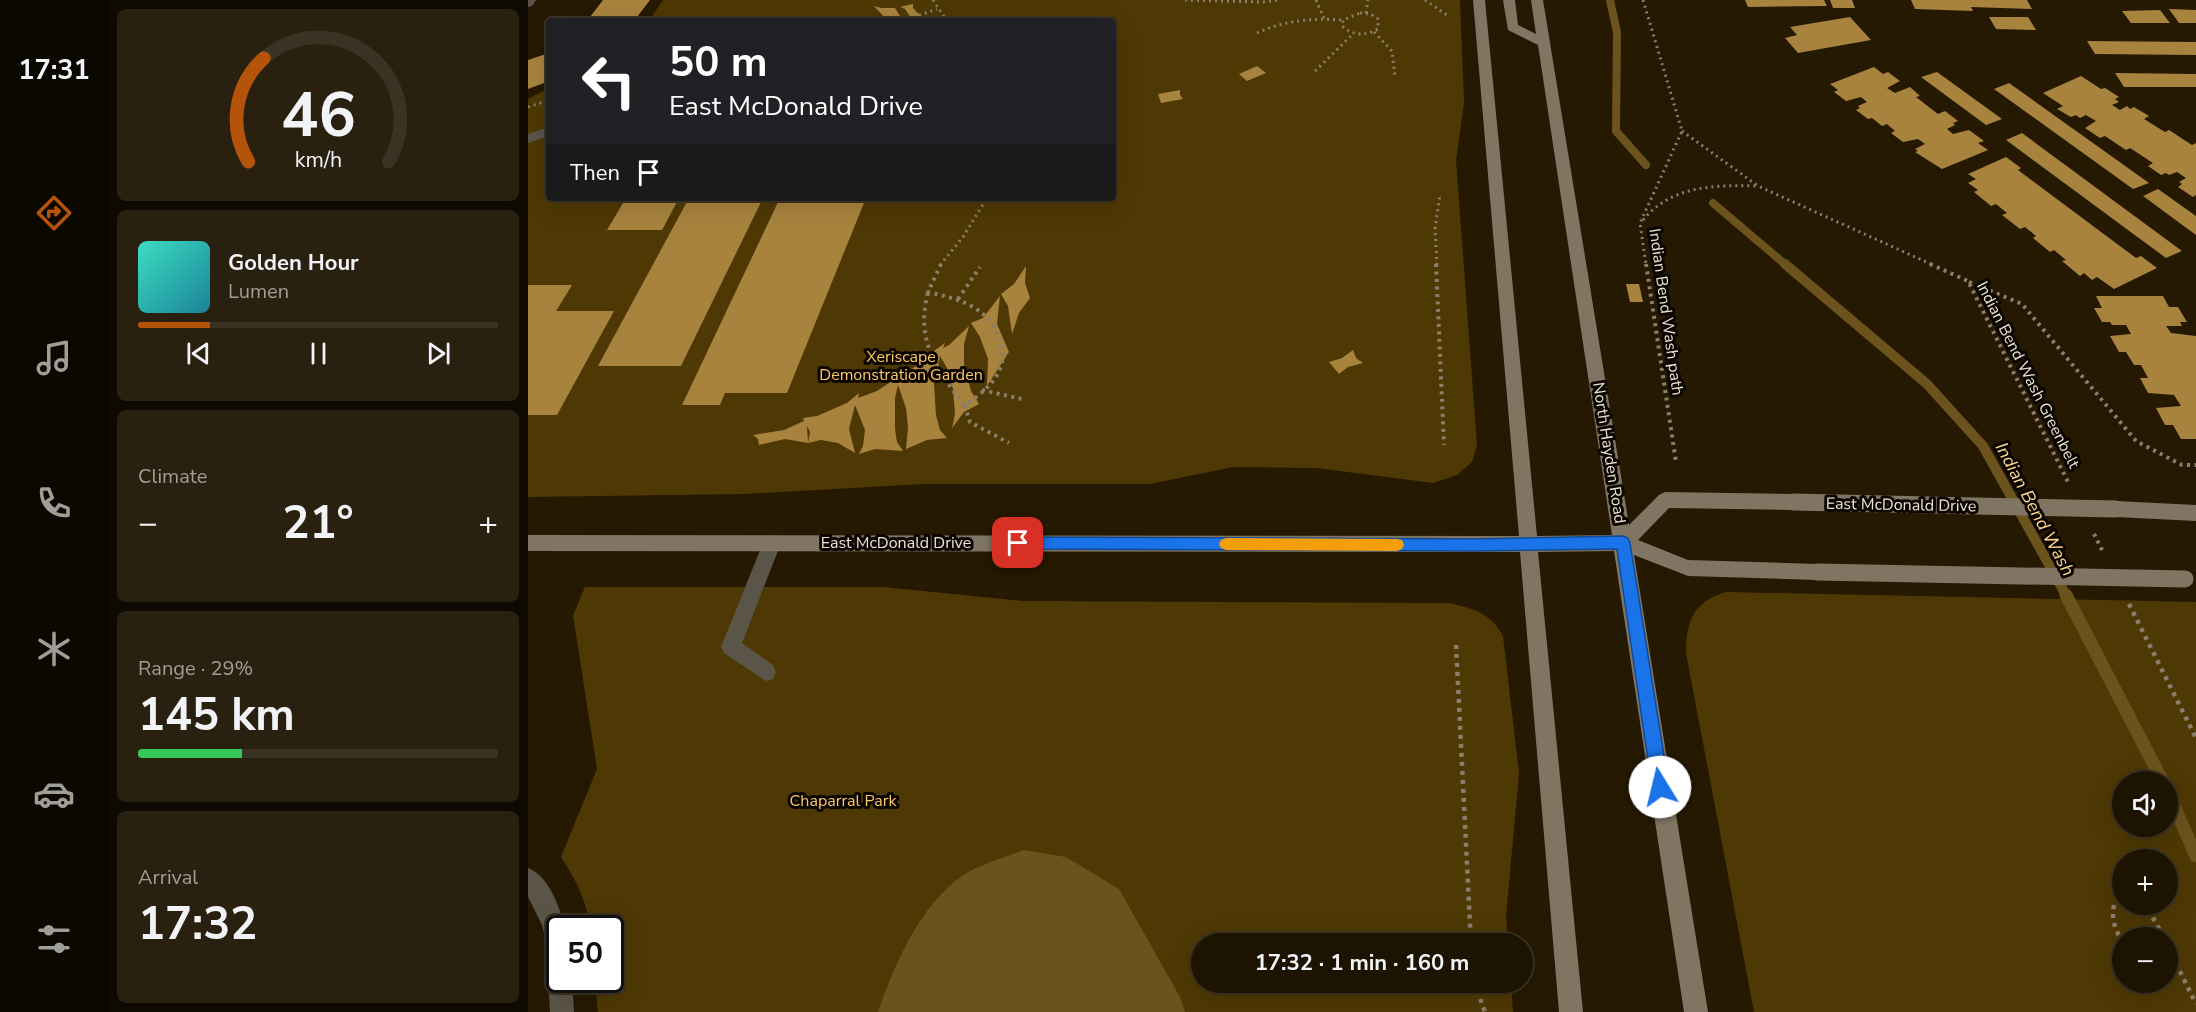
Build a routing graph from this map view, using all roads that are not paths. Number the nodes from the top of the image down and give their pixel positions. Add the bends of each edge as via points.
1 (1479, 0) edge
2 (1509, 0) edge
3 (1536, 0) edge
4 (1544, 43) junction
5 (546, 132) edge
6 (528, 139) edge
7 (2196, 513) edge
8 (528, 543) edge
9 (772, 543) junction
10 (1623, 543) junction
11 (1528, 544) junction
12 (2190, 579) edge
13 (766, 672) dead end
14 (528, 879) edge
15 (549, 915) edge
16 (561, 993) edge
17 (562, 1012) edge
18 (1571, 1012) edge
19 (1696, 1012) edge

1 - 11 main road
2 - 4 main road via 1512,27
3 - 4 main road, North Hayden Road
4 - 10 main road, North Hayden Road
5 - 6 street
7 - 10 main road, East McDonald Drive, bridge via 1665,500
8 - 9 main road, East McDonald Drive
9 - 11 main road, East McDonald Drive
9 - 13 street via 731,647
10 - 11 main road, East McDonald Drive
10 - 12 main road, East McDonald Drive, bridge via 1688,568
10 - 19 main road, North Hayden Road
11 - 18 main road
14 - 15 street
16 - 17 street

